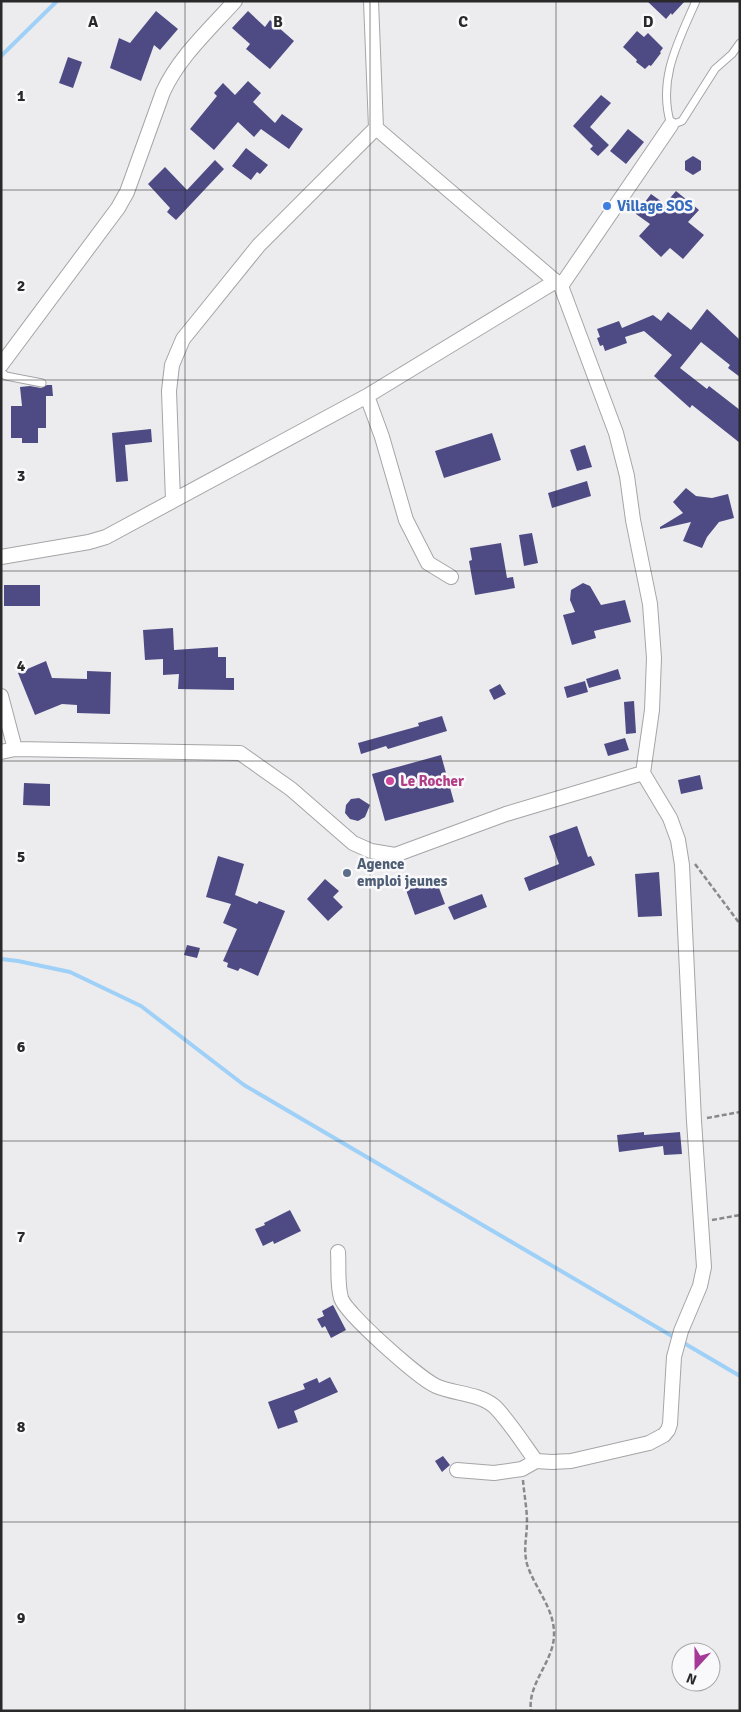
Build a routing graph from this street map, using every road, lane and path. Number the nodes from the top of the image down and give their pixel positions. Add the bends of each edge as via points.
1 (235, 1) edge
2 (371, 1) edge
3 (696, 1) edge
4 (740, 43) edge
5 (671, 125) junction
6 (376, 128) junction
7 (558, 284) junction
8 (1, 364) edge
9 (1, 372) edge
10 (42, 383) dead end
11 (367, 396) junction
12 (172, 500) junction
13 (1, 557) edge
14 (451, 577) dead end
15 (1, 696) edge
16 (8, 751) edge
17 (643, 773) junction
18 (695, 863) dead end
19 (740, 924) edge
20 (740, 1112) edge
21 (694, 1120) junction
22 (740, 1215) edge
23 (701, 1222) junction
24 (338, 1252) dead end
25 (536, 1461) junction
26 (522, 1469) junction
27 (457, 1470) dead end
28 (531, 1711) edge

1 - 8 street via 170,76 127,192 118,208
2 - 6 street
3 - 5 lane via 677,43 665,91
4 - 5 lane via 715,69 682,121
5 - 7 street
6 - 7 street
6 - 12 street via 260,246 183,339 172,365 169,392
7 - 11 street
7 - 17 street via 616,433 650,604 654,658 652,710
9 - 10 lane via 6,376
11 - 12 street
11 - 14 street via 406,520 428,563
12 - 13 street via 89,542
15 - 16 street
16 - 17 street via 240,753 291,789 353,843 371,851 395,855 506,814
17 - 21 street via 670,818 682,865
18 - 19 path
20 - 21 path
21 - 23 street
22 - 23 path
23 - 25 street via 704,1267 674,1357 668,1430 649,1443 571,1461
24 - 25 street via 341,1299 347,1309 423,1378 494,1407
25 - 26 street
26 - 27 street via 494,1473
26 - 28 path via 526,1512 524,1552 551,1617 554,1635 533,1692

